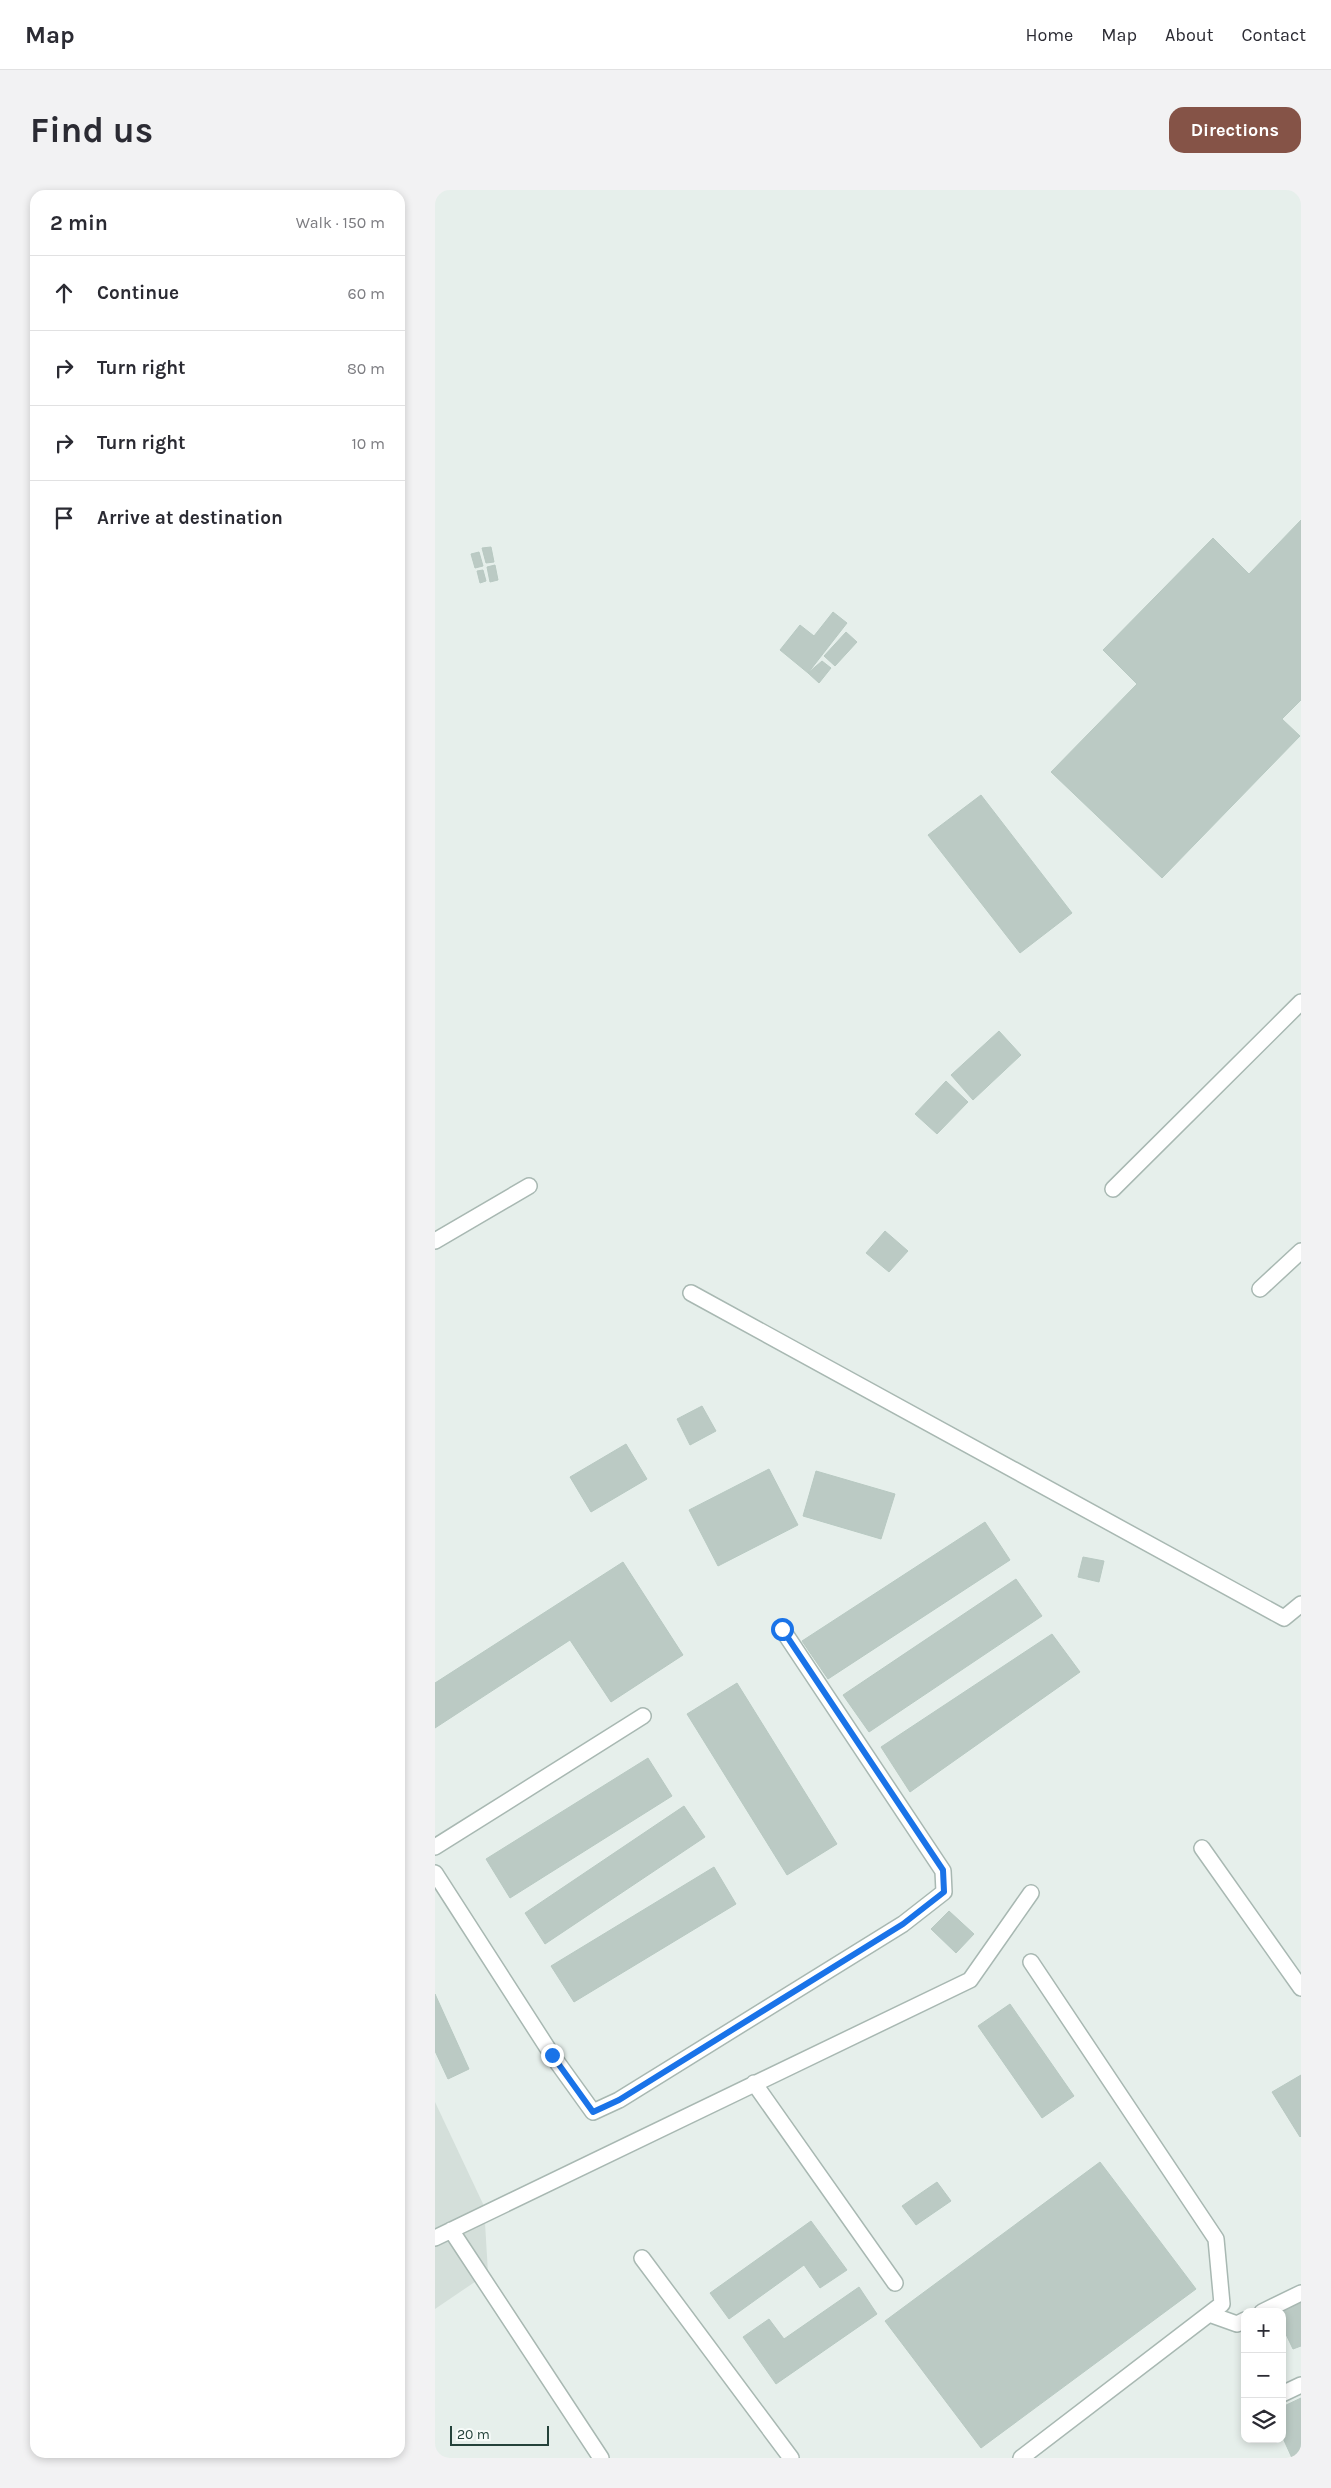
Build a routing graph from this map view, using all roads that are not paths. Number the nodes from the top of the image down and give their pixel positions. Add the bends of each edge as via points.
1 (1301, 1002) edge
2 (529, 1186) dead end
3 (1113, 1189) dead end
4 (435, 1241) edge
5 (1301, 1251) edge
6 (1260, 1289) dead end
7 (691, 1293) dead end
8 (1301, 1604) edge
9 (782, 1629) dead end
10 (643, 1716) dead end
11 (435, 1847) edge
12 (1202, 1848) dead end
13 (435, 1873) edge
14 (1031, 1893) dead end
15 (1031, 1962) dead end
16 (1301, 1988) edge
17 (754, 2083) junction
18 (451, 2230) junction
19 (435, 2238) edge
20 (642, 2258) dead end
21 (895, 2282) dead end
22 (1301, 2293) edge
23 (1270, 2308) edge
24 (1209, 2314) junction
25 (1241, 2322) edge
26 (1301, 2385) edge
27 (1286, 2392) edge
28 (601, 2458) edge
29 (791, 2458) edge
30 (1021, 2458) edge

1 - 3 street
2 - 4 street
5 - 6 street
7 - 8 street via 1284,1618
9 - 13 street via 943,1870 944,1892 903,1924 619,2100 593,2112 552,2055
10 - 11 street
12 - 16 street
14 - 17 street via 970,1980
15 - 24 street via 1216,2239 1222,2304
17 - 18 street
17 - 21 street
18 - 19 street
18 - 28 street
20 - 29 street
22 - 23 street
24 - 25 street via 1237,2324
24 - 30 street
26 - 27 street

